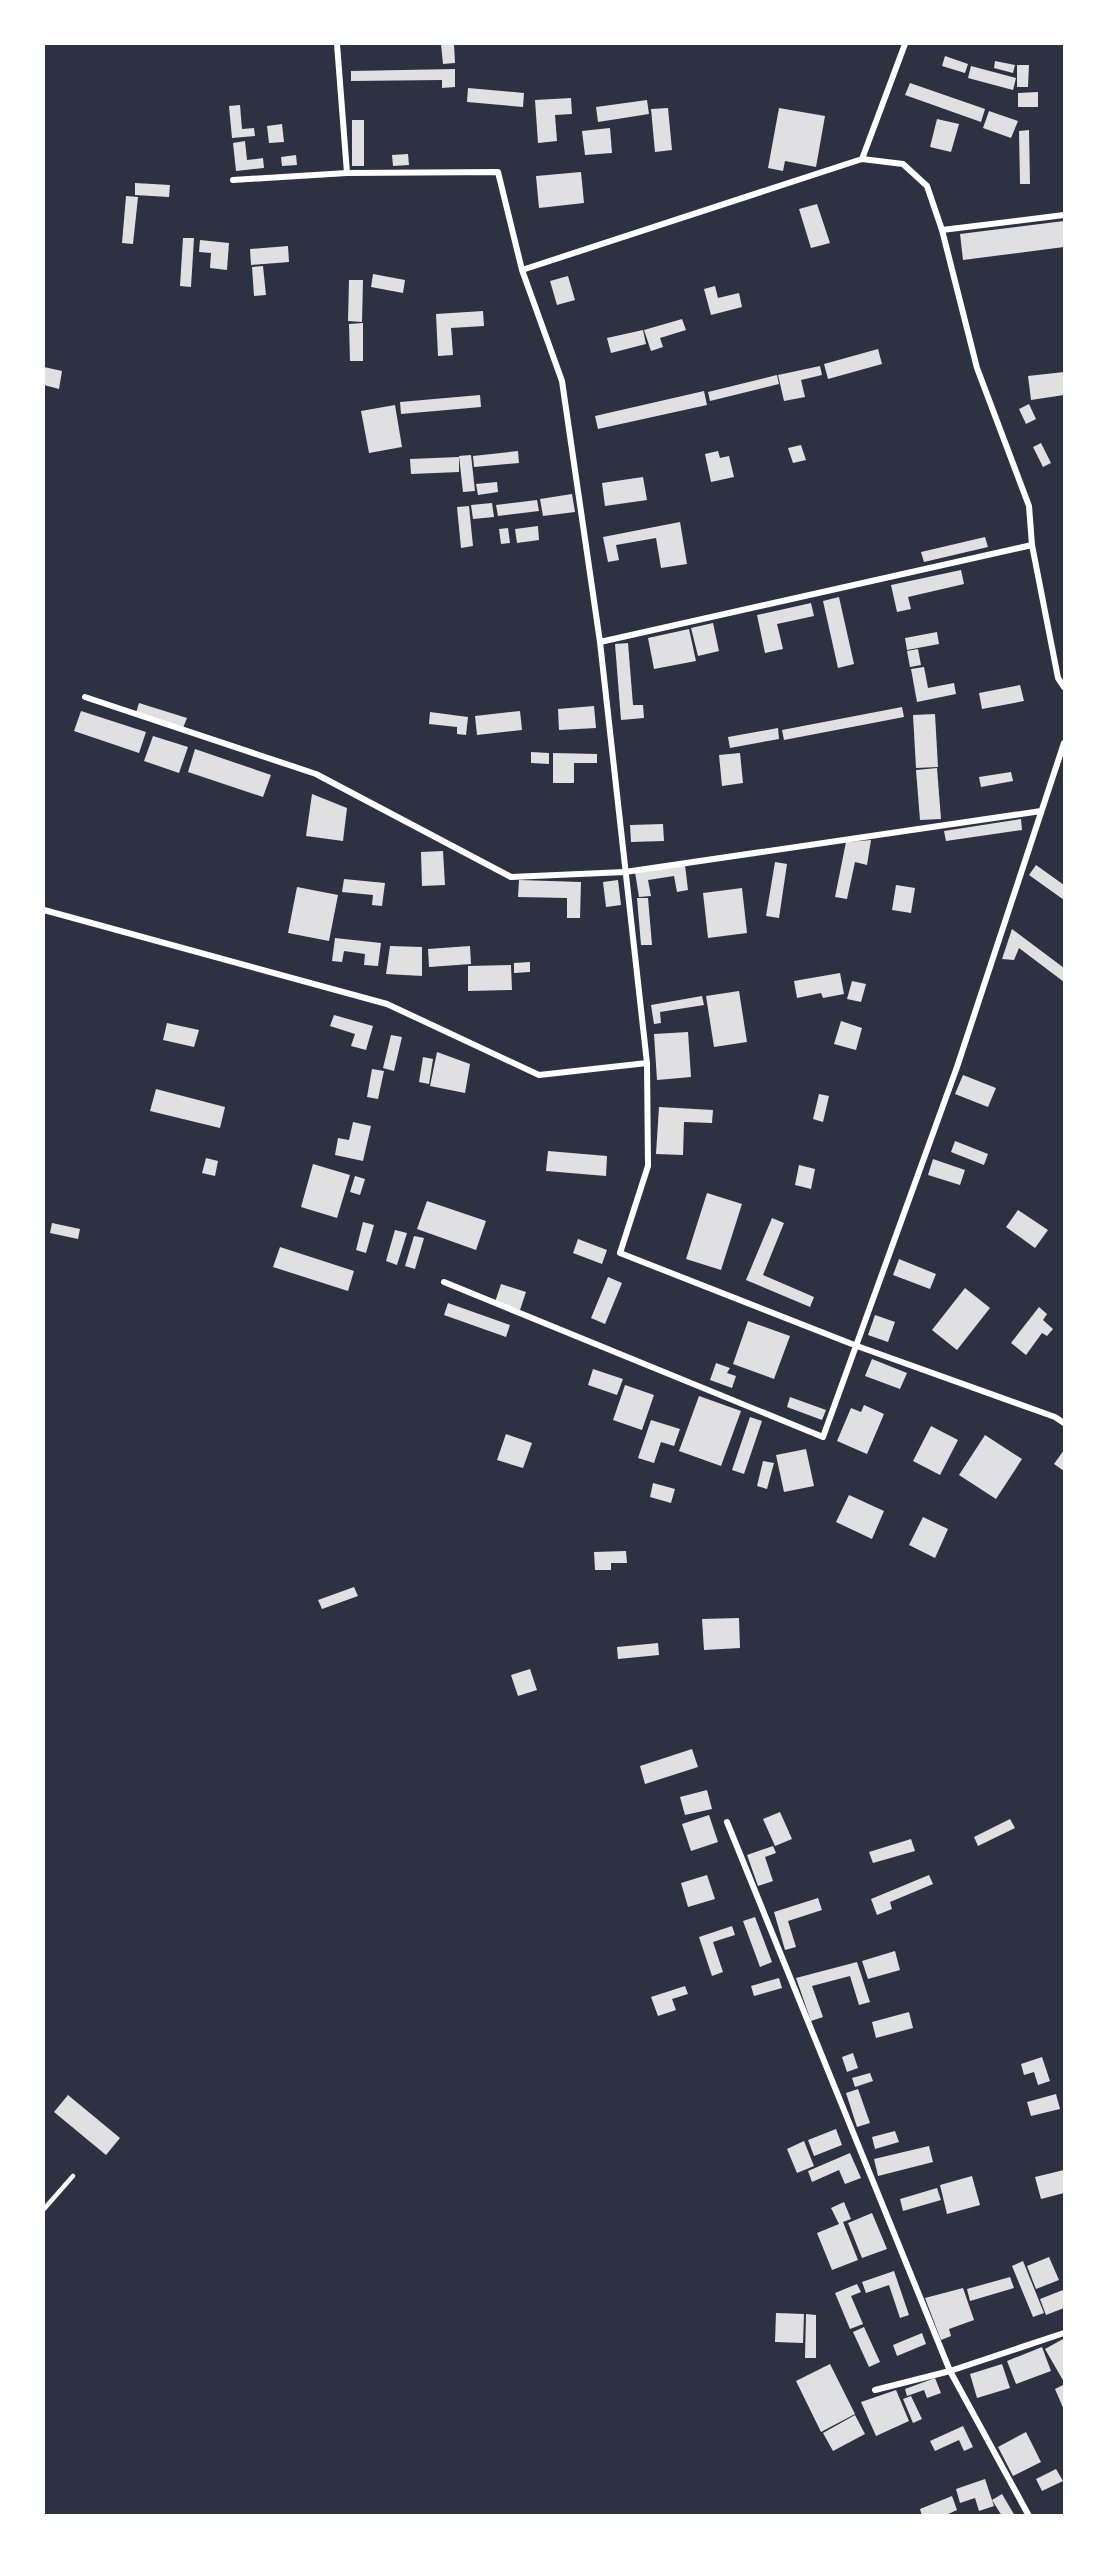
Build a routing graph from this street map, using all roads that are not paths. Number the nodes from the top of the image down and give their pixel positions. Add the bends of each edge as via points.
1 (337, 44) edge
2 (905, 44) edge
3 (862, 159) junction
4 (347, 173) junction
5 (233, 180) dead end
6 (1065, 215) edge
7 (942, 230) junction
8 (522, 270) junction
9 (1032, 546) junction
10 (600, 642) junction
11 (1065, 687) edge
12 (86, 697) dead end
13 (1065, 742) edge
14 (1041, 811) junction
15 (625, 872) junction
16 (44, 909) edge
17 (647, 1063) junction
18 (444, 1282) dead end
19 (857, 1346) junction
20 (1065, 1422) edge
21 (728, 1822) dead end
22 (73, 2176) dead end
23 (44, 2209) edge
24 (1065, 2333) edge
25 (950, 2371) junction
26 (875, 2390) dead end
27 (1029, 2516) edge

1 - 4 street
2 - 3 street
3 - 7 street via 903,164 927,186
3 - 8 street
4 - 5 street
4 - 8 street via 498,172
6 - 7 street
7 - 9 street via 976,368 1029,506
8 - 10 street via 562,381
9 - 10 street
9 - 11 street via 1058,678
10 - 15 street
12 - 15 street via 316,774 511,877
13 - 14 street
14 - 15 street
14 - 19 street via 957,1067
15 - 17 street
16 - 17 street via 387,1004 539,1075
17 - 19 street via 648,1166 620,1253
18 - 19 street via 823,1437
19 - 20 street
21 - 25 street
22 - 23 lane
24 - 25 street
25 - 26 street
25 - 27 street

